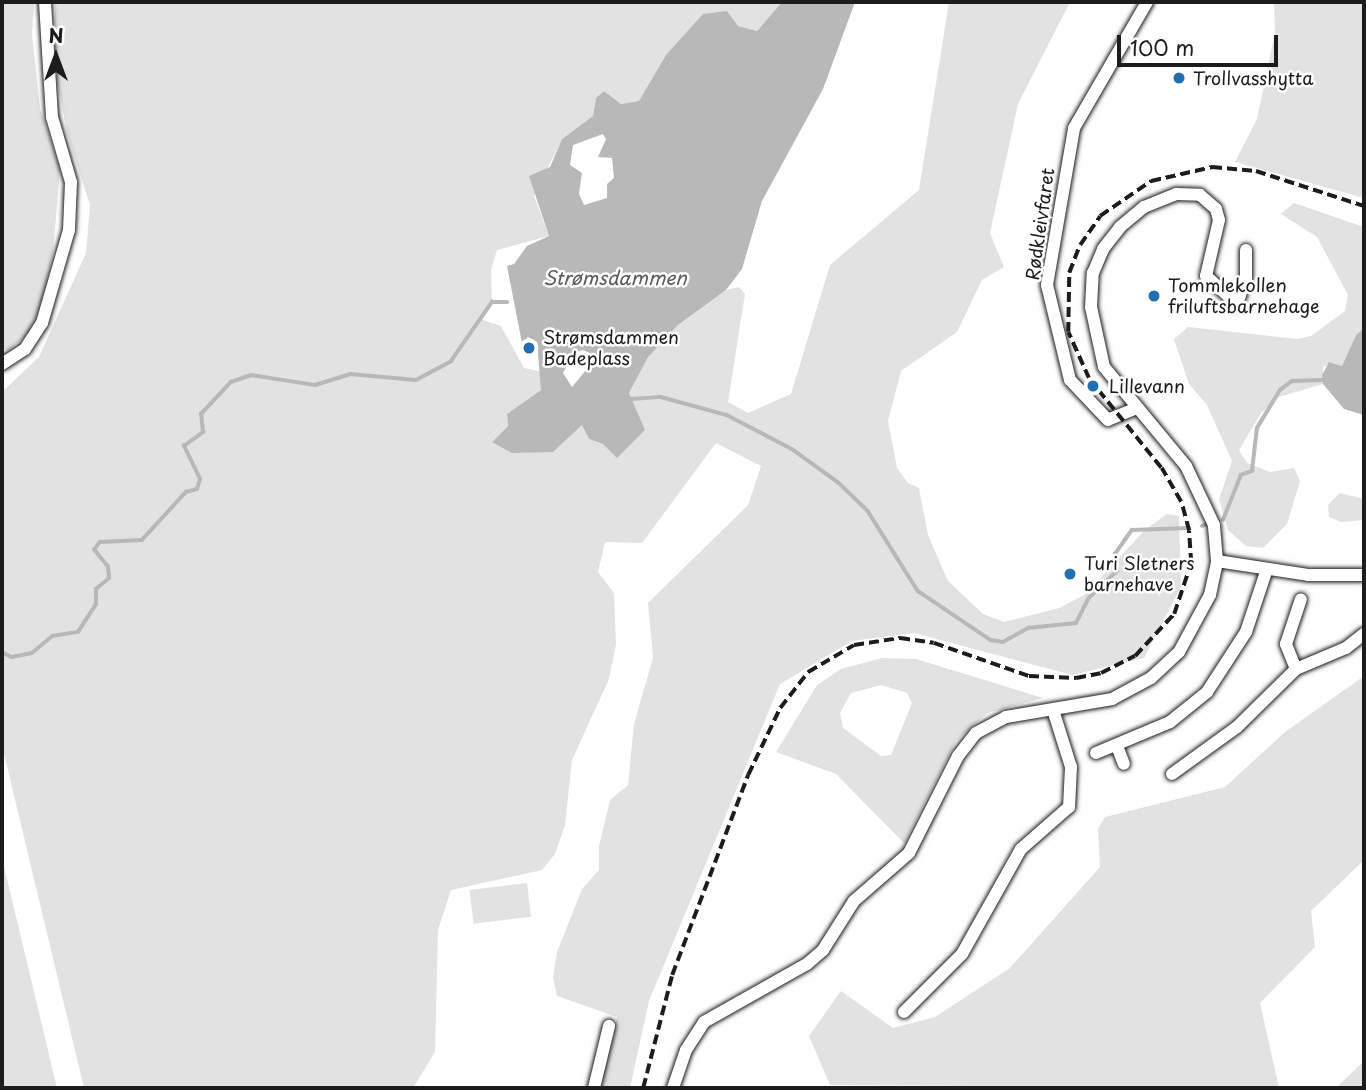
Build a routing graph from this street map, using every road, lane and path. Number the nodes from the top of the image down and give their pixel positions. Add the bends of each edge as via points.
1 (45, 2) edge
2 (1147, 2) edge
3 (1246, 250) dead end
4 (2, 364) edge
5 (1138, 408) junction
6 (1217, 561) junction
7 (1266, 569) junction
8 (1364, 575) edge
9 (1301, 599) dead end
10 (1364, 634) edge
11 (1296, 669) junction
12 (1053, 710) junction
13 (1117, 746) junction
14 (1096, 753) dead end
15 (1124, 764) dead end
16 (1172, 774) dead end
17 (904, 1012) dead end
18 (609, 1026) dead end
19 (594, 1088) edge
20 (673, 1088) edge

1 - 4 street via 49,98 70,173 70,220 56,286 42,323 25,349
2 - 5 street, Rødkleivfaret via 1074,128 1047,285 1070,380 1108,421
3 - 5 street via 1246,278 1237,304 1206,276 1219,220 1212,204 1185,192 1155,201 1120,227 1098,259 1091,285 1104,368
5 - 6 street via 1199,488 1214,525
6 - 7 street
6 - 12 street via 1205,610 1170,662 1124,694
7 - 8 street via 1328,577
7 - 13 street via 1247,632 1207,692 1171,722
9 - 11 street via 1286,644
10 - 11 street via 1346,648
11 - 16 street via 1237,727
12 - 17 street via 1071,767 1069,807 1021,849 962,954
12 - 20 street via 995,721 970,740 909,853 854,901 816,957 704,1022 686,1050
13 - 14 street
13 - 15 street
18 - 19 street

